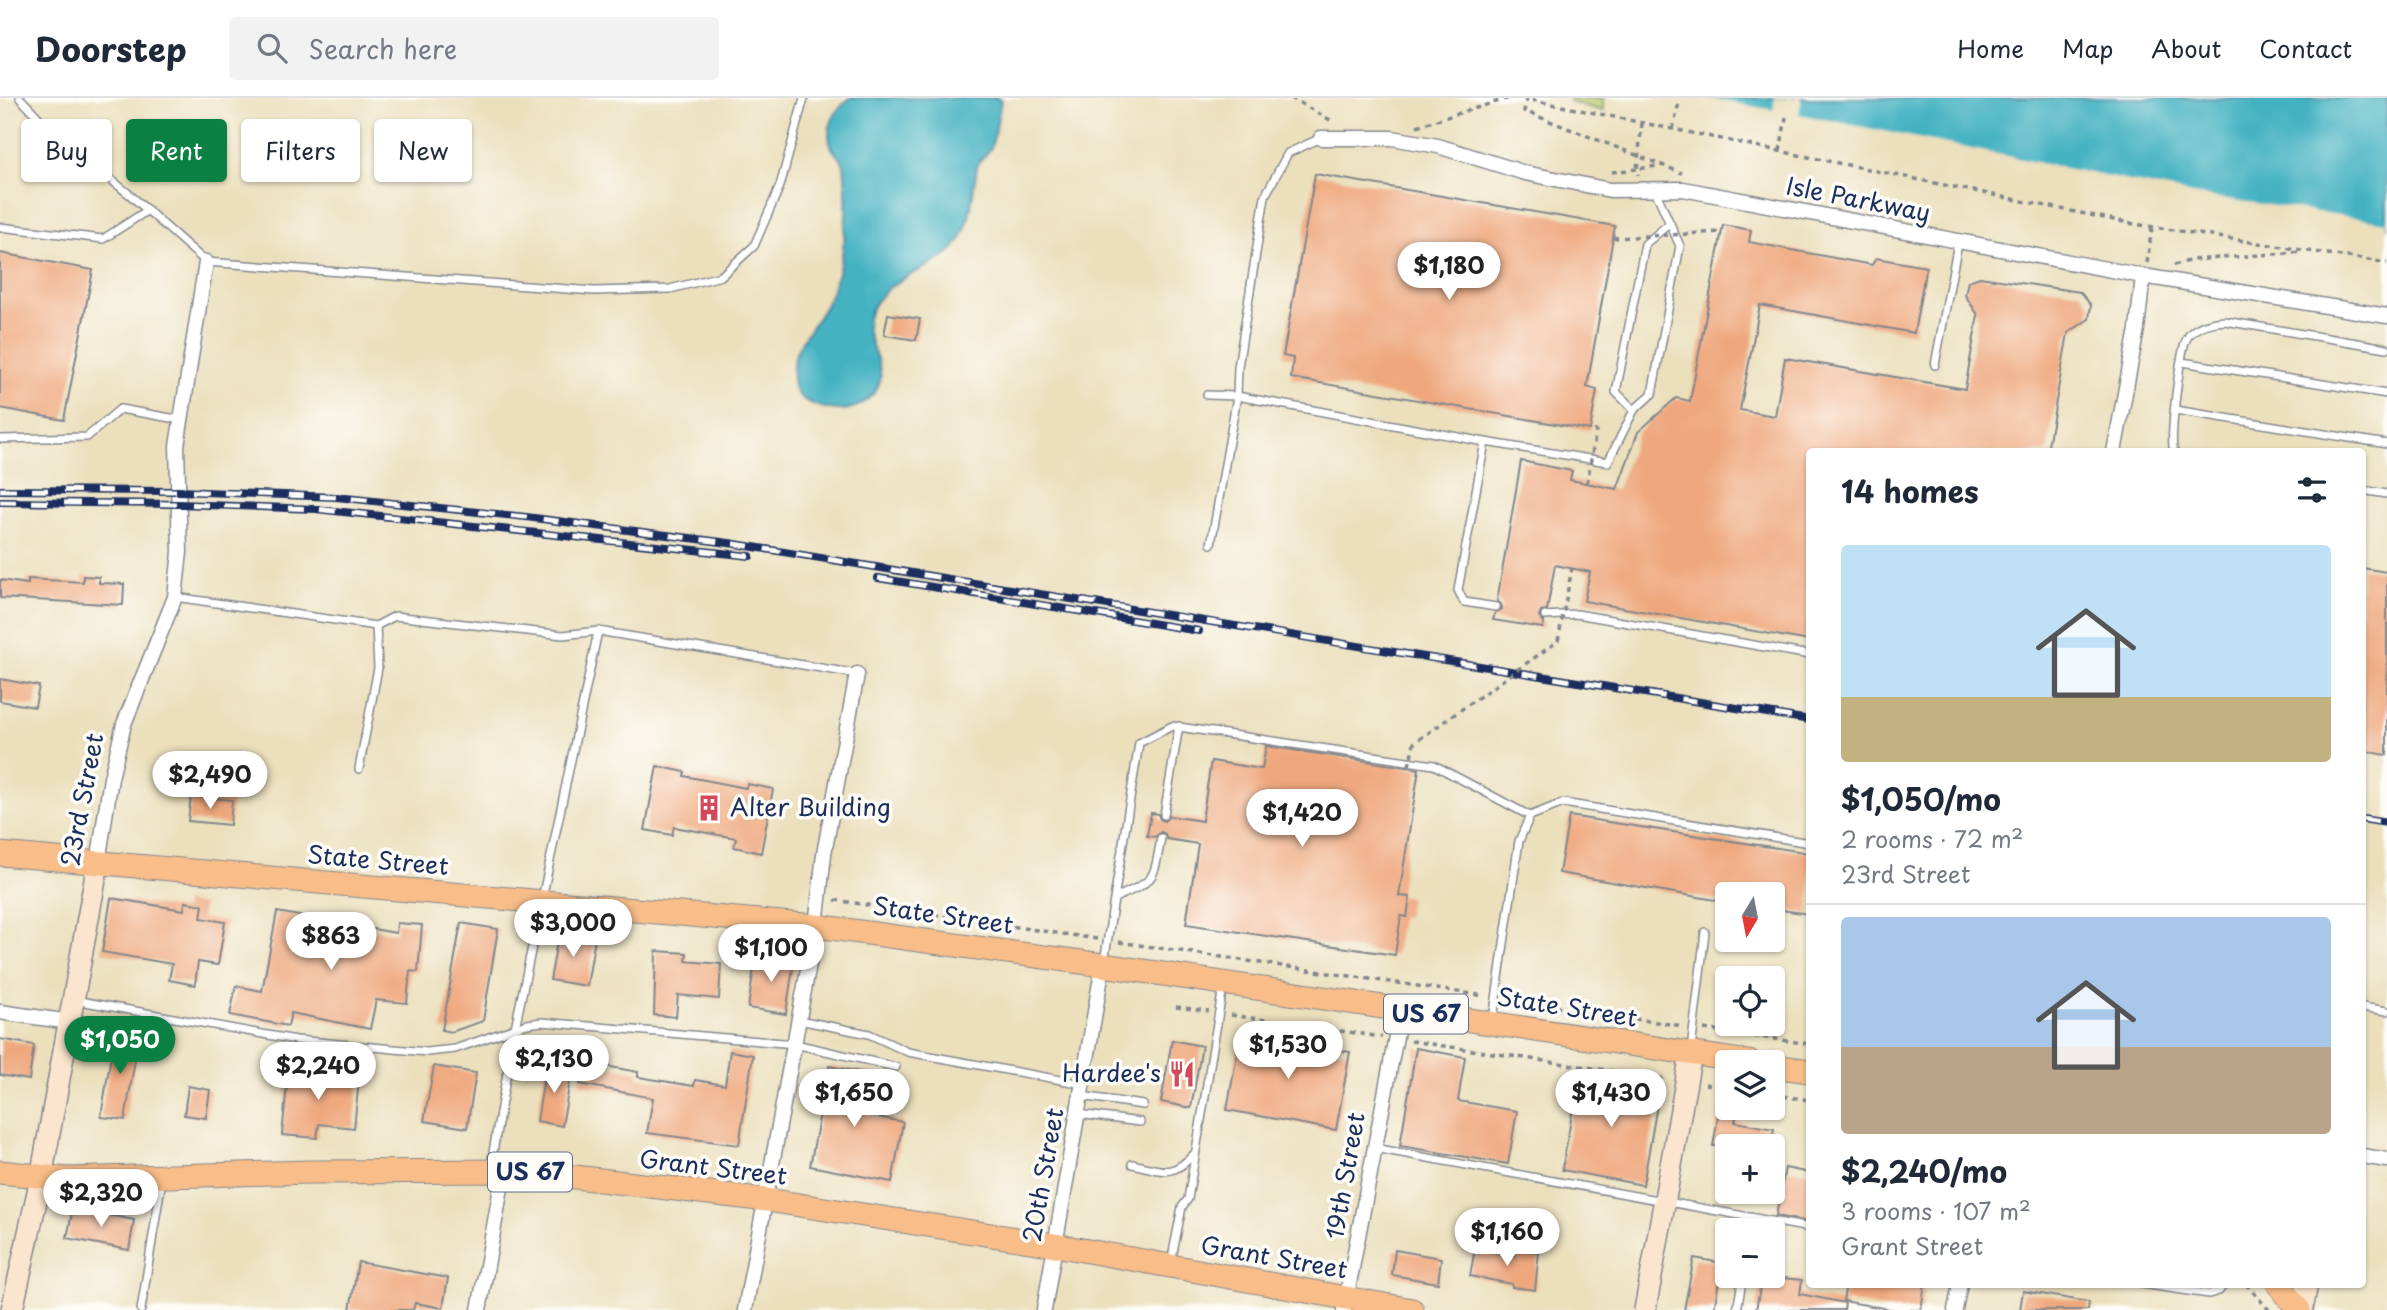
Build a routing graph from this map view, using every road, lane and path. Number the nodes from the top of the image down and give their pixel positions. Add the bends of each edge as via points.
1 (20, 98) edge
2 (804, 98) edge
3 (1509, 98) edge
4 (1522, 98) edge
5 (1679, 102) dead end
6 (1786, 117) dead end
7 (1642, 123) junction
8 (1673, 130) junction
9 (1321, 138) joint
10 (1405, 140) junction
11 (1780, 151) junction
12 (1665, 165) dead end
13 (1655, 190) junction
14 (148, 210) junction
15 (1670, 223) junction
16 (0, 227) edge
17 (2152, 227) junction
18 (1722, 232) dead end
19 (1613, 238) dead end
20 (1958, 243) junction
21 (2310, 252) junction
22 (206, 261) junction
23 (2387, 263) edge
24 (2145, 270) junction
25 (2387, 316) edge
26 (2387, 348) edge
27 (2182, 362) junction
28 (1935, 365) dead end
29 (2387, 394) edge
30 (1207, 395) dead end
31 (1237, 396) junction
32 (1634, 410) junction
33 (2175, 410) junction
34 (182, 420) junction
35 (1590, 430) dead end
36 (0, 439) edge
37 (1485, 442) junction
38 (2387, 444) edge
39 (2116, 448) edge
40 (2173, 448) edge
41 (1587, 483) dead end
42 (2366, 491) edge
43 (2387, 494) edge
44 (1211, 544) dead end
45 (1572, 568) dead end
46 (175, 597) junction
47 (1496, 607) dead end
48 (1545, 616) dead end
49 (376, 626) junction
50 (598, 631) junction
51 (1806, 654) edge
52 (857, 674) joint
53 (1179, 726) junction
54 (1409, 766) dead end
55 (359, 769) dead end
56 (1164, 815) dead end
57 (1530, 816) junction
58 (1161, 838) dead end
59 (1806, 842) edge
60 (0, 854) edge
61 (98, 863) junction
62 (819, 897) junction
63 (1115, 898) junction
64 (542, 902) junction
65 (816, 926) junction
66 (1705, 932) dead end
67 (1108, 941) junction
68 (1103, 965) junction
69 (1223, 983) junction
70 (1496, 997) junction
71 (74, 1000) junction
72 (1176, 1007) dead end
73 (2366, 1008) edge
74 (1401, 1010) junction
75 (2387, 1011) edge
76 (0, 1012) edge
77 (1219, 1013) junction
78 (799, 1020) junction
79 (70, 1022) junction
80 (1493, 1024) junction
81 (1694, 1027) junction
82 (515, 1028) junction
83 (1395, 1039) junction
84 (1806, 1043) edge
85 (794, 1044) junction
86 (1690, 1054) junction
87 (1715, 1057) edge
88 (896, 1067) dead end
89 (1785, 1068) edge
90 (1806, 1070) edge
91 (1686, 1082) junction
92 (1715, 1086) edge
93 (1082, 1090) junction
94 (1785, 1096) edge
95 (1806, 1099) edge
96 (1143, 1105) dead end
97 (1077, 1114) junction
98 (1140, 1122) dead end
99 (1373, 1148) junction
100 (1196, 1153) junction
101 (2366, 1157) edge
102 (2387, 1160) edge
103 (1132, 1164) dead end
104 (497, 1170) junction
105 (0, 1172) edge
106 (162, 1177) junction
107 (41, 1178) junction
108 (767, 1200) junction
109 (1665, 1202) junction
110 (1753, 1218) edge
111 (1785, 1224) edge
112 (1806, 1227) edge
113 (1055, 1245) junction
114 (1171, 1266) junction
115 (1740, 1288) edge
116 (1959, 1288) edge
117 (2169, 1288) edge
118 (2221, 1288) edge
119 (2249, 1288) edge
120 (2281, 1288) edge
121 (2306, 1288) edge
122 (1345, 1304) edge
123 (12, 1310) edge
124 (141, 1310) edge
125 (479, 1310) edge
126 (745, 1310) edge
127 (1044, 1310) edge
128 (1412, 1310) edge
129 (1645, 1310) edge
130 (1737, 1310) edge
131 (1955, 1310) edge
132 (2269, 1310) edge
133 (2300, 1310) edge

1 - 14 lane via 54,134
2 - 22 lane via 780,186 754,246 721,276 670,289 594,291
3 - 10 path via 1406,130
4 - 7 path
5 - 8 path
6 - 11 path
7 - 8 path
7 - 12 path via 1637,169
8 - 11 path
9 - 10 street, Isle Parkway
9 - 31 lane via 1288,153 1265,196
10 - 13 street, Isle Parkway via 1524,173 1610,190
11 - 17 path
13 - 15 lane
13 - 20 street, Isle Parkway via 1683,189
14 - 16 lane via 103,239
14 - 22 lane
15 - 32 lane via 1680,246 1655,381 1652,394
15 - 32 lane via 1645,244 1616,391
17 - 21 path
17 - 24 path
18 - 19 path, bridge
20 - 24 street, Isle Parkway
20 - 28 lane
21 - 23 path
21 - 24 path via 2192,260
22 - 34 street, 23rd Street
24 - 25 street, Isle Parkway
24 - 39 street
26 - 27 lane via 2215,321 2201,325 2187,339
27 - 29 lane
27 - 33 lane
30 - 31 lane
31 - 37 lane
31 - 44 lane
32 - 37 lane via 1608,462
33 - 38 lane
33 - 40 lane
34 - 36 lane via 120,409 87,437
34 - 46 street, 23rd Street via 177,446 180,552
35 - 41 path, bridge via 1596,431
37 - 47 lane via 1458,590 1464,602
42 - 43 lane
45 - 54 path, bridge via 1558,641 1414,743
46 - 49 lane
46 - 61 street, 23rd Street via 124,724
48 - 51 lane via 1577,614
49 - 50 lane via 395,617 563,635
49 - 55 lane via 378,668
50 - 52 lane
50 - 64 lane
52 - 62 street
53 - 56 lane
53 - 57 lane via 1434,765
53 - 63 lane via 1139,743
57 - 59 lane via 1563,803
57 - 70 lane via 1519,841
58 - 63 lane via 1149,882
60 - 61 main road, State Street / US 67
61 - 64 main road, State Street / US 67
61 - 71 street, 23rd Street
62 - 65 street
62 - 67 path
63 - 67 lane
64 - 65 main road, State Street / US 67
64 - 82 lane
65 - 68 main road, State Street / US 67
65 - 78 street
66 - 81 lane
67 - 68 lane
67 - 70 path
68 - 69 main road, State Street / US 67
68 - 93 street, 20th Street
69 - 74 main road, State Street / US 67
69 - 77 lane
70 - 80 lane
70 - 81 path
71 - 79 street, 23rd Street
71 - 82 lane via 296,1040 427,1052 456,1049
72 - 77 path
73 - 75 lane
74 - 80 main road, State Street / US 67
74 - 83 street, 19th Street
76 - 79 street
77 - 83 path
77 - 100 lane
78 - 85 street
78 - 93 lane via 869,1034 908,1052
79 - 107 street, 23rd Street
80 - 86 main road, State Street / US 67
81 - 84 path
81 - 86 lane
82 - 85 lane via 542,1022
82 - 104 lane
83 - 91 path
83 - 99 street, 19th Street
85 - 88 lane
85 - 108 street
86 - 87 main road, State Street / US 67
86 - 91 street
89 - 90 main road
91 - 92 path
91 - 109 street
93 - 96 lane
93 - 97 street, 20th Street
94 - 95 path
97 - 98 lane
97 - 113 street, 20th Street
99 - 109 lane
99 - 122 street, 19th Street
100 - 103 lane via 1178,1170
100 - 114 lane
101 - 102 street
104 - 106 main road, Grant Street / US 67
104 - 108 main road, Grant Street / US 67
104 - 125 street
105 - 107 main road, Grant Street / US 67
106 - 107 main road, Grant Street / US 67
106 - 124 lane
107 - 123 street, 23rd Street
108 - 113 main road, Grant Street / US 67
108 - 126 street
109 - 110 lane
109 - 129 street
111 - 112 lane
113 - 114 main road, Grant Street / US 67
113 - 127 street, 20th Street
114 - 122 main road, Grant Street / US 67
115 - 130 lane
116 - 131 street
117 - 118 lane via 2209,1294
119 - 132 path
120 - 133 main road
121 - 133 street
122 - 128 main road, Grant Street / US 67

